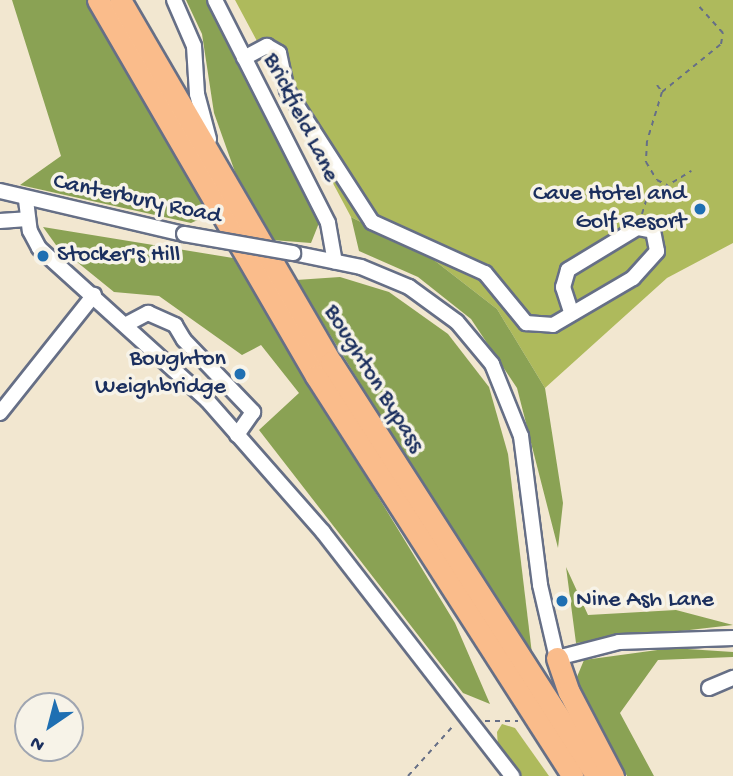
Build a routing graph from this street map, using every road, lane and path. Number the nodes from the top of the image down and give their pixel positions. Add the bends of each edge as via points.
1 (98, 0) edge
2 (121, 0) edge
3 (174, 0) edge
4 (215, 0) edge
5 (697, 4) dead end
6 (244, 58) junction
7 (657, 85) dead end
8 (662, 92) junction
9 (691, 170) dead end
10 (667, 185) junction
11 (0, 191) edge
12 (26, 200) junction
13 (240, 210) junction
14 (27, 219) junction
15 (0, 221) edge
16 (645, 228) junction
17 (335, 261) junction
18 (94, 295) junction
19 (571, 312) junction
20 (127, 324) junction
21 (0, 413) edge
22 (237, 435) junction
23 (733, 638) edge
24 (557, 658) junction
25 (733, 678) edge
26 (709, 688) dead end
27 (522, 722) dead end
28 (474, 725) junction
29 (408, 776) edge
30 (512, 776) edge
31 (573, 776) edge
32 (597, 776) edge
33 (613, 776) edge

1 - 31 highway, Boughton Bypass via 309,365
2 - 13 highway, Boughton Bypass
3 - 13 street via 194,46 202,120
4 - 6 street, Brickfield Lane
5 - 8 path via 723,33 721,44
6 - 17 street, Brickfield Lane via 328,223
6 - 19 street via 267,46 279,53 287,90 360,209 377,226 485,273 526,323 553,325
7 - 8 path
8 - 10 path via 647,141 646,162 657,180
9 - 10 path
10 - 16 path via 648,198 642,210
11 - 12 street
12 - 14 street, Canterbury Road
12 - 17 street, Canterbury Road, bridge
13 - 32 highway, Boughton Bypass via 377,436
14 - 15 street
14 - 18 street, Canterbury Road via 39,248
16 - 19 street via 629,232 568,270 563,287
16 - 19 street via 658,241 649,262 633,278
17 - 24 street, Canterbury Road via 376,272 424,296 457,322 492,364 521,436 540,585
18 - 20 street, Canterbury Road
18 - 21 street
20 - 22 street, Canterbury Road
20 - 22 street via 148,313 175,325 253,412
22 - 28 street, Canterbury Road via 323,532
23 - 24 street via 619,642
24 - 33 highway via 569,692
25 - 26 street
27 - 28 path via 495,718
28 - 29 path via 457,722
28 - 30 street, Canterbury Road

